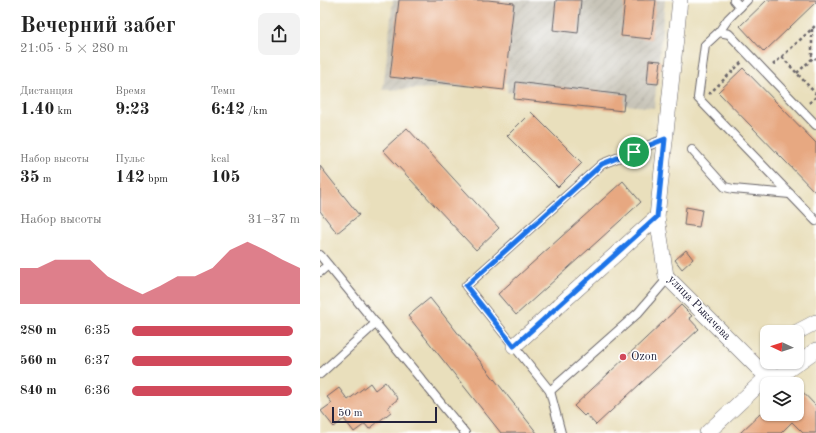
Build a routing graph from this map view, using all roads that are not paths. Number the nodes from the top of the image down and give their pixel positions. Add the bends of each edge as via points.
1 (680, 0) edge
2 (734, 0) edge
3 (747, 0) edge
4 (740, 7) junction
5 (719, 32) junction
6 (816, 125) edge
7 (665, 139) junction
8 (692, 150) dead end
9 (790, 194) junction
10 (657, 217) junction
11 (816, 221) edge
12 (320, 255) edge
13 (328, 265) junction
14 (320, 272) edge
15 (668, 278) junction
16 (816, 322) edge
17 (376, 323) junction
18 (804, 328) edge
19 (514, 346) junction
20 (816, 350) edge
21 (804, 358) edge
22 (760, 362) edge
23 (768, 369) edge
24 (789, 369) edge
25 (320, 374) edge
26 (550, 391) junction
27 (465, 433) edge
28 (561, 433) edge
29 (708, 433) edge

1 - 7 street, улица Рыкачева
2 - 4 lane
3 - 4 lane
4 - 5 lane
5 - 6 lane via 729,34
5 - 9 lane via 705,45 698,98
7 - 10 street, улица Рыкачева
7 - 19 lane via 602,164 466,286
8 - 9 lane via 725,187
9 - 11 lane
10 - 15 street, улица Рыкачева
10 - 19 street
12 - 13 lane
13 - 14 lane
13 - 17 lane
15 - 22 street, улица Рыкачева
15 - 26 lane via 638,313
16 - 18 street
17 - 25 lane
17 - 27 lane
19 - 26 lane
20 - 21 street
23 - 24 street via 782,374
23 - 29 street
26 - 28 lane

